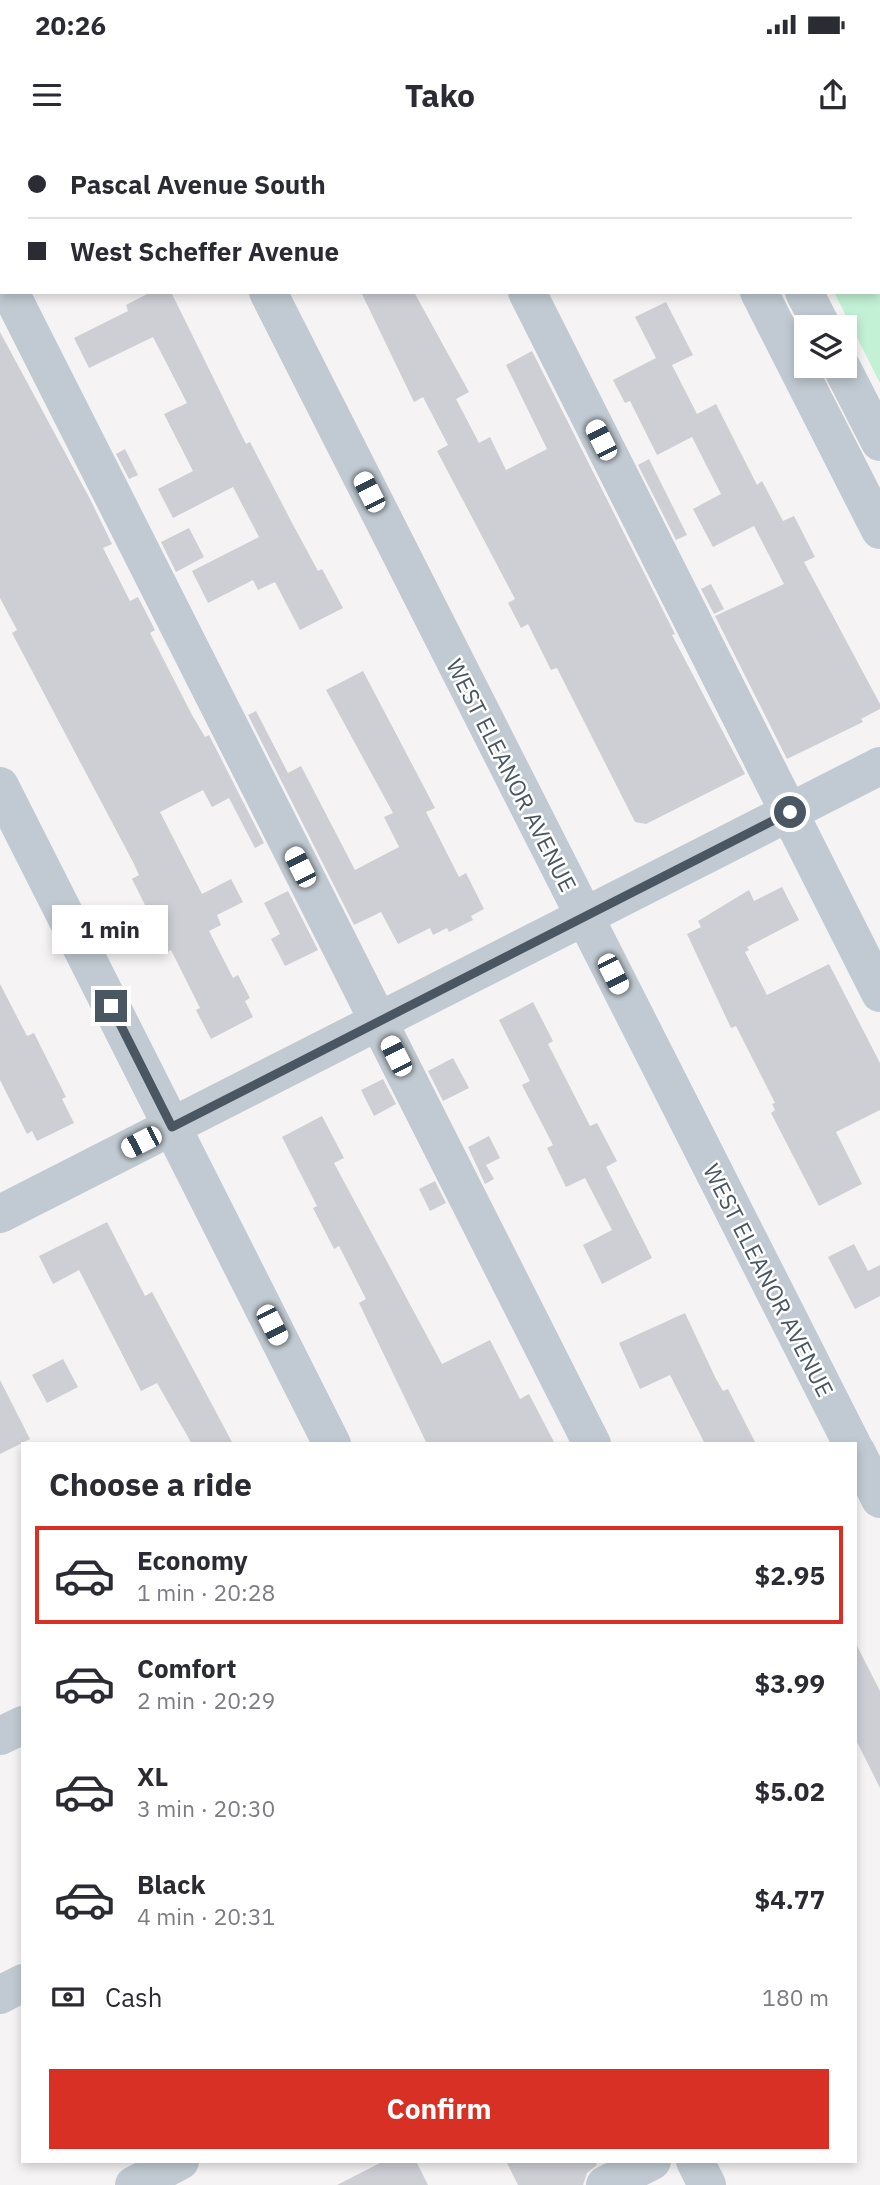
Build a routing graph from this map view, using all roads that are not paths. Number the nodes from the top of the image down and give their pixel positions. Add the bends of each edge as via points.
1 (11, 294) edge
2 (269, 294) edge
3 (528, 294) edge
4 (760, 294) edge
5 (805, 294) edge
6 (816, 315) edge
7 (848, 378) edge
8 (880, 442) edge
9 (880, 530) edge
10 (880, 766) edge
11 (0, 786) edge
12 (790, 812) junction
13 (584, 917) junction
14 (880, 993) edge
15 (378, 1022) junction
16 (172, 1127) junction
17 (0, 1214) edge
18 (331, 1442) edge
19 (591, 1442) edge
20 (851, 1442) edge
21 (857, 1453) edge
22 (880, 1499) edge
23 (21, 1726) edge
24 (0, 1736) edge
25 (21, 1984) edge
26 (0, 1995) edge
27 (176, 2163) edge
28 (648, 2163) edge
29 (696, 2163) edge
30 (134, 2185) edge
31 (605, 2185) edge
32 (707, 2185) edge

1 - 15 street
2 - 13 street, WEST ELEANOR AVENUE
3 - 12 street
4 - 9 street
5 - 6 street
7 - 8 street
10 - 12 street
11 - 16 street
12 - 13 street
12 - 14 street
13 - 15 street
13 - 20 street, WEST ELEANOR AVENUE
15 - 16 street
15 - 19 street
16 - 17 street
16 - 18 street
21 - 22 street
23 - 24 street
25 - 26 street
27 - 30 street
28 - 31 street
29 - 32 street

